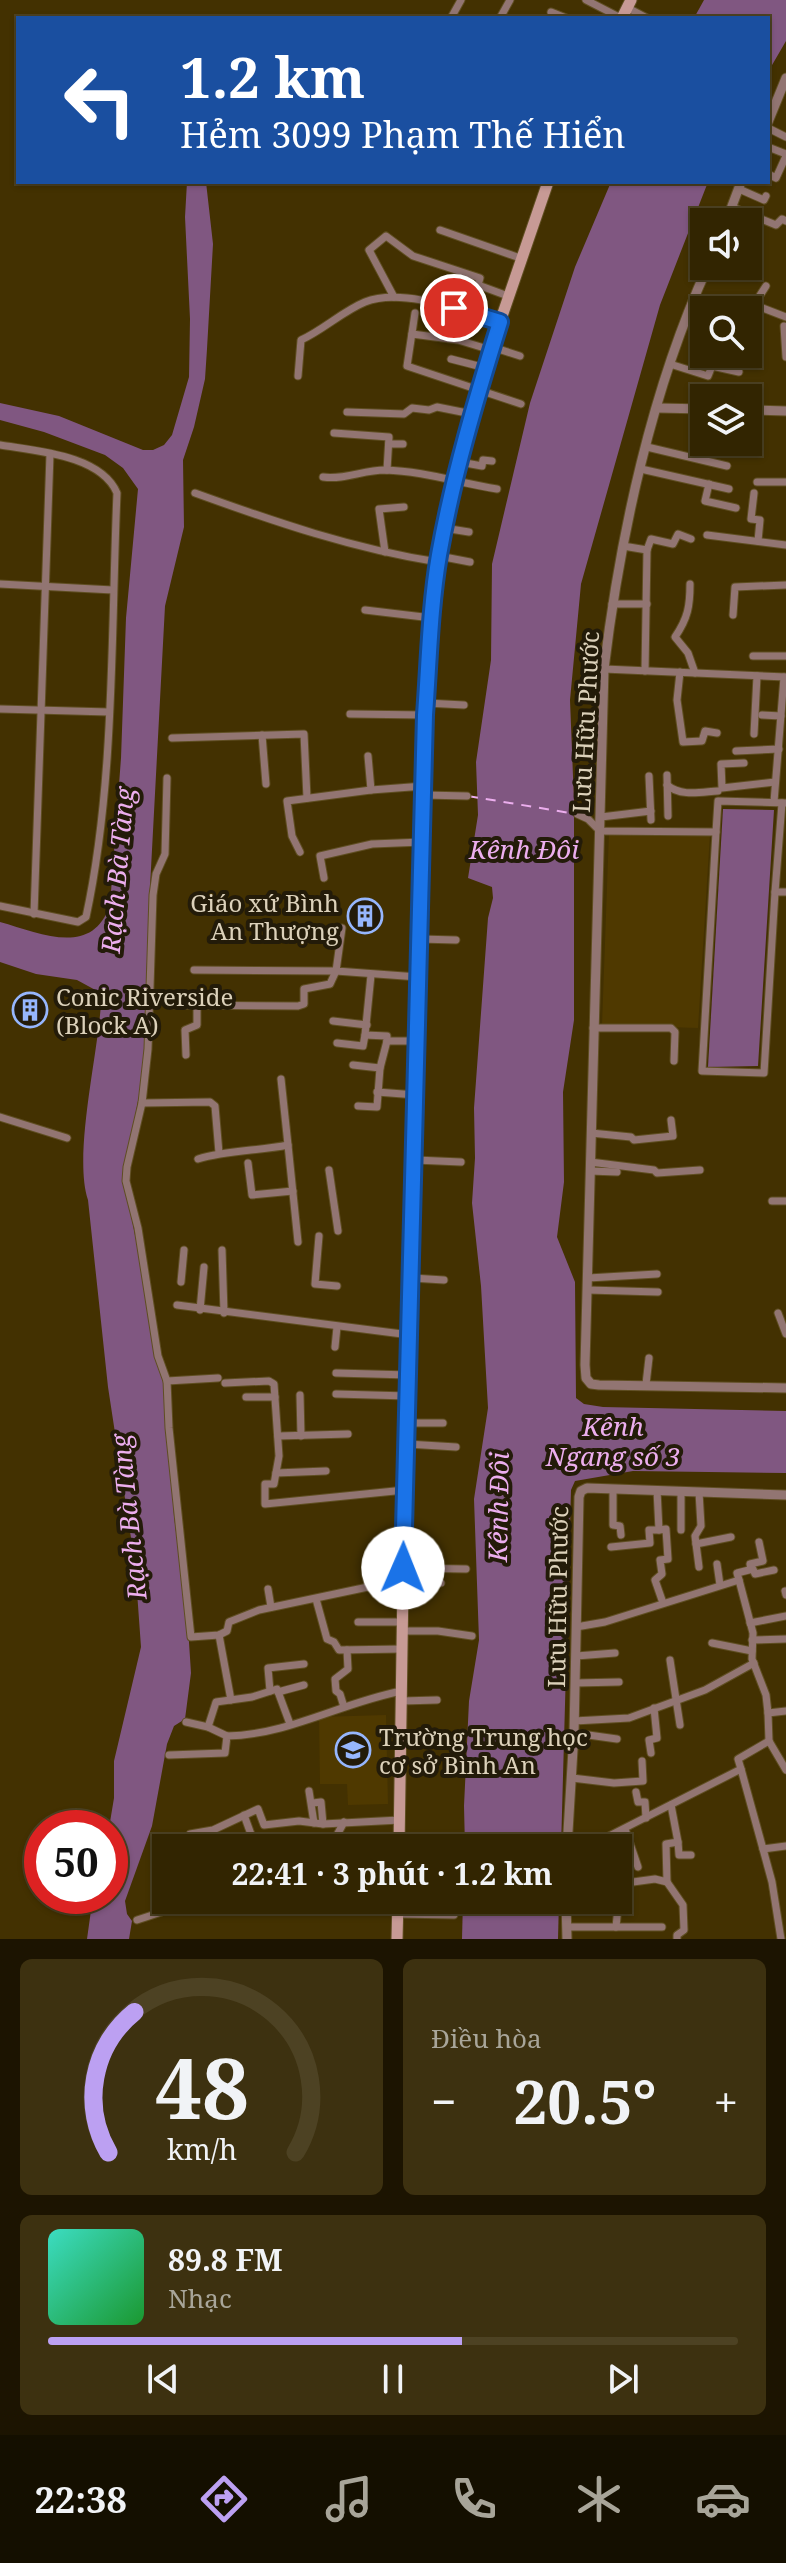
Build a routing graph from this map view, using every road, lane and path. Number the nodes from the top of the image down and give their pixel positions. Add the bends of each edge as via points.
1 (586, 0) edge
2 (626, 11) edge
3 (551, 12) dead end
4 (561, 16) edge
5 (786, 78) edge
6 (770, 120) edge
7 (786, 155) edge
8 (770, 175) edge
9 (547, 184) edge
10 (740, 186) edge
11 (766, 196) dead end
12 (732, 207) joint
13 (786, 221) edge
14 (440, 230) dead end
15 (520, 258) junction
16 (766, 286) dead end
17 (508, 296) junction
18 (760, 296) edge
19 (394, 297) junction
20 (690, 307) edge
21 (762, 308) edge
22 (415, 313) dead end
23 (786, 317) edge
24 (500, 322) junction
25 (784, 326) edge
26 (412, 334) junction
27 (492, 348) junction
28 (520, 356) dead end
29 (786, 357) edge
30 (451, 359) dead end
31 (670, 364) junction
32 (486, 368) junction
33 (739, 372) dead end
34 (298, 376) dead end
35 (479, 391) junction
36 (521, 404) dead end
37 (658, 408) junction
38 (690, 409) edge
39 (762, 410) edge
40 (786, 411) edge
41 (347, 412) dead end
42 (472, 414) junction
43 (334, 433) dead end
44 (389, 444) junction
45 (403, 444) dead end
46 (0, 445) edge
47 (647, 447) junction
48 (50, 454) junction
49 (492, 461) dead end
50 (460, 462) junction
51 (727, 466) dead end
52 (641, 469) junction
53 (387, 470) junction
54 (323, 477) dead end
55 (455, 482) junction
56 (757, 482) dead end
57 (786, 482) edge
58 (709, 484) junction
59 (497, 489) dead end
60 (729, 489) dead end
61 (195, 493) dead end
62 (754, 493) dead end
63 (404, 507) dead end
64 (736, 508) dead end
65 (444, 528) junction
66 (469, 532) dead end
67 (707, 535) dead end
68 (691, 539) dead end
69 (758, 541) junction
70 (673, 544) junction
71 (786, 545) edge
72 (623, 546) junction
73 (647, 550) junction
74 (385, 552) junction
75 (670, 555) dead end
76 (438, 559) junction
77 (470, 562) dead end
78 (0, 584) edge
79 (690, 584) dead end
80 (47, 585) junction
81 (786, 585) edge
82 (113, 590) junction
83 (612, 604) junction
84 (647, 604) junction
85 (365, 610) dead end
86 (733, 615) dead end
87 (432, 618) junction
88 (753, 656) dead end
89 (786, 656) edge
90 (604, 669) junction
91 (645, 671) junction
92 (680, 672) junction
93 (695, 673) junction
94 (757, 676) junction
95 (785, 677) edge
96 (464, 705) dead end
97 (0, 709) edge
98 (426, 709) junction
99 (42, 710) junction
100 (109, 712) junction
101 (350, 714) dead end
102 (762, 715) dead end
103 (783, 718) edge
104 (717, 733) dead end
105 (754, 734) dead end
106 (262, 735) junction
107 (172, 738) dead end
108 (779, 749) junction
109 (736, 751) dead end
110 (368, 756) dead end
111 (744, 763) dead end
112 (667, 775) dead end
113 (649, 776) dead end
114 (167, 778) dead end
115 (786, 779) edge
116 (776, 781) junction
117 (266, 784) dead end
118 (667, 785) junction
119 (371, 790) junction
120 (424, 790) junction
121 (718, 791) dead end
122 (467, 796) dead end
123 (307, 798) junction
124 (779, 800) edge
125 (577, 814) dead end
126 (668, 816) dead end
127 (601, 817) junction
128 (600, 831) junction
129 (716, 832) junction
130 (423, 842) junction
131 (300, 852) dead end
132 (777, 863) junction
133 (786, 863) edge
134 (324, 878) dead end
135 (775, 892) junction
136 (786, 892) edge
137 (0, 906) edge
138 (34, 914) junction
139 (342, 928) dead end
140 (420, 939) junction
141 (456, 940) dead end
142 (194, 970) dead end
143 (336, 971) junction
144 (371, 975) junction
145 (418, 977) junction
146 (170, 1005) dead end
147 (197, 1006) junction
148 (333, 1021) dead end
149 (367, 1025) junction
150 (593, 1028) junction
151 (365, 1035) junction
152 (387, 1041) junction
153 (417, 1041) junction
154 (337, 1043) dead end
155 (186, 1055) dead end
156 (674, 1061) dead end
157 (353, 1065) dead end
158 (380, 1068) junction
159 (281, 1079) dead end
160 (377, 1092) junction
161 (416, 1095) junction
162 (142, 1103) junction
163 (358, 1106) dead end
164 (0, 1117) edge
165 (671, 1120) dead end
166 (591, 1133) junction
167 (67, 1138) dead end
168 (288, 1145) junction
169 (219, 1153) junction
170 (198, 1159) dead end
171 (415, 1160) junction
172 (461, 1162) dead end
173 (248, 1163) dead end
174 (590, 1166) junction
175 (329, 1170) dead end
176 (700, 1170) dead end
177 (617, 1172) dead end
178 (293, 1191) junction
179 (772, 1201) dead end
180 (786, 1201) edge
181 (338, 1231) dead end
182 (319, 1236) dead end
183 (298, 1242) dead end
184 (184, 1250) dead end
185 (222, 1250) dead end
186 (204, 1267) dead end
187 (657, 1274) dead end
188 (412, 1278) junction
189 (588, 1278) junction
190 (444, 1280) dead end
191 (181, 1282) dead end
192 (202, 1285) junction
193 (223, 1286) junction
194 (337, 1286) dead end
195 (588, 1290) junction
196 (658, 1292) dead end
197 (177, 1305) dead end
198 (200, 1310) junction
199 (224, 1313) junction
200 (778, 1313) dead end
201 (337, 1327) junction
202 (786, 1334) edge
203 (410, 1335) junction
204 (335, 1347) dead end
205 (649, 1358) dead end
206 (336, 1373) dead end
207 (409, 1375) junction
208 (167, 1381) junction
209 (646, 1384) junction
210 (786, 1388) edge
211 (336, 1394) dead end
212 (300, 1395) dead end
213 (408, 1396) junction
214 (246, 1397) dead end
215 (275, 1397) junction
216 (407, 1423) junction
217 (443, 1423) dead end
218 (348, 1434) dead end
219 (278, 1436) junction
220 (301, 1436) junction
221 (407, 1444) junction
222 (456, 1447) dead end
223 (326, 1471) dead end
224 (276, 1473) junction
225 (613, 1489) junction
226 (405, 1490) junction
227 (657, 1490) junction
228 (681, 1491) junction
229 (699, 1492) junction
230 (786, 1495) edge
231 (659, 1530) junction
232 (681, 1530) dead end
233 (621, 1535) dead end
234 (731, 1537) dead end
235 (759, 1542) dead end
236 (696, 1544) junction
237 (611, 1547) dead end
238 (717, 1564) dead end
239 (699, 1567) dead end
240 (403, 1568) junction
241 (466, 1569) dead end
242 (751, 1569) junction
243 (774, 1570) dead end
244 (739, 1580) junction
245 (441, 1583) dead end
246 (403, 1584) junction
247 (720, 1585) junction
248 (268, 1589) dead end
249 (316, 1599) junction
250 (663, 1603) junction
251 (271, 1607) junction
252 (786, 1616) edge
253 (358, 1622) dead end
254 (750, 1623) junction
255 (402, 1626) junction
256 (576, 1627) junction
257 (219, 1635) junction
258 (472, 1636) dead end
259 (786, 1639) edge
260 (752, 1640) junction
261 (712, 1643) dead end
262 (402, 1649) junction
263 (347, 1650) junction
264 (752, 1651) junction
265 (615, 1653) dead end
266 (576, 1656) junction
267 (670, 1660) dead end
268 (754, 1663) junction
269 (304, 1664) dead end
270 (619, 1682) dead end
271 (575, 1683) junction
272 (304, 1685) dead end
273 (274, 1692) junction
274 (402, 1696) junction
275 (231, 1700) junction
276 (437, 1700) dead end
277 (674, 1700) junction
278 (344, 1707) junction
279 (654, 1708) junction
280 (786, 1711) edge
281 (768, 1713) junction
282 (574, 1721) junction
283 (186, 1722) dead end
284 (290, 1724) junction
285 (680, 1725) dead end
286 (208, 1727) junction
287 (574, 1733) junction
288 (227, 1736) junction
289 (617, 1739) dead end
290 (769, 1741) junction
291 (651, 1753) dead end
292 (169, 1755) dead end
293 (642, 1761) dead end
294 (741, 1769) junction
295 (786, 1770) edge
296 (572, 1778) junction
297 (309, 1791) dead end
298 (636, 1792) dead end
299 (671, 1805) junction
300 (244, 1815) junction
301 (646, 1818) junction
302 (400, 1820) junction
303 (344, 1822) junction
304 (319, 1823) junction
305 (625, 1829) junction
306 (190, 1834) dead end
307 (251, 1834) edge
308 (338, 1834) edge
309 (400, 1834) edge
310 (569, 1834) edge
311 (614, 1834) edge
312 (678, 1842) junction
313 (786, 1846) edge
314 (763, 1849) junction
315 (691, 1855) dead end
316 (638, 1867) dead end
317 (632, 1882) edge
318 (667, 1882) junction
319 (155, 1914) edge
320 (398, 1914) joint
321 (567, 1914) edge
322 (617, 1914) edge
323 (454, 1915) dead end
324 (137, 1920) dead end
325 (567, 1927) junction
326 (616, 1927) junction
327 (662, 1927) dead end
328 (397, 1939) edge
329 (567, 1939) edge
330 (677, 1939) edge
331 (781, 1939) edge

1 - 2 street
3 - 4 street
5 - 6 street
7 - 8 street via 776,178
9 - 15 main road
10 - 11 street via 764,200
10 - 12 street
12 - 13 street via 776,225
14 - 15 street
15 - 17 main road
16 - 18 street
17 - 19 street via 478,285 480,278 413,256 386,236 369,250
17 - 24 main road
19 - 24 street
19 - 34 street via 363,302 301,340
20 - 31 street, Lưu Hữu Phước
21 - 23 street
22 - 26 street
24 - 27 main road
25 - 29 street
26 - 27 street
26 - 35 street via 407,366
27 - 28 street
27 - 32 main road
30 - 32 street
31 - 33 street via 708,376 712,366
31 - 37 street, Lưu Hữu Phước
32 - 35 main road
35 - 36 street
35 - 42 main road
37 - 38 street
37 - 47 street, Lưu Hữu Phước
39 - 40 street
41 - 42 street via 404,414 412,408 437,407
42 - 50 main road
43 - 44 street via 389,437
44 - 45 street
44 - 53 street
46 - 48 street
47 - 51 street
47 - 52 street, Lưu Hữu Phước
48 - 80 street
48 - 82 street via 79,460 113,483
49 - 50 street via 483,460 482,466
50 - 55 main road
52 - 58 street
52 - 72 street, Lưu Hữu Phước
53 - 54 street
53 - 55 street
55 - 59 street
55 - 65 main road
56 - 57 street
58 - 60 street
58 - 64 street via 705,501
61 - 74 street via 273,522
62 - 69 street via 751,519 760,520
63 - 74 street via 379,509
65 - 66 street
65 - 76 main road
67 - 69 street
68 - 70 street via 678,534
69 - 71 street
70 - 73 street via 651,539
70 - 75 street
72 - 73 street
72 - 83 street, Lưu Hữu Phước
73 - 84 street
74 - 76 street
76 - 77 street
76 - 87 main road
78 - 80 street
79 - 93 street via 687,620 675,637
80 - 82 street
80 - 99 street
81 - 86 street via 735,587
82 - 100 street
83 - 84 street
83 - 90 street, Lưu Hữu Phước
84 - 91 street
85 - 87 street
87 - 98 main road
88 - 89 street
90 - 91 street
90 - 127 street, Lưu Hữu Phước
91 - 92 street
92 - 93 street
92 - 104 street via 677,700 683,742 702,741 705,731
93 - 94 street
94 - 95 street
94 - 105 street
95 - 103 street
96 - 98 street
97 - 99 street
98 - 101 street
98 - 120 main road
99 - 100 street
99 - 138 street
100 - 138 street via 98,861 86,917 78,922
102 - 103 street
103 - 108 street
106 - 107 street
106 - 117 street
106 - 123 street via 304,734
108 - 109 street
108 - 116 street
110 - 119 street
111 - 116 street via 721,764 722,788
112 - 118 street
113 - 127 street via 651,815
114 - 162 street via 165,854 153,895
115 - 116 street
116 - 124 street
118 - 121 street via 686,793
118 - 126 street
119 - 120 street
119 - 123 street
120 - 122 street
120 - 130 main road
123 - 131 street via 287,801
124 - 129 street via 718,801
124 - 132 street
125 - 128 street
127 - 128 street, Lưu Hữu Phước
128 - 129 street
128 - 150 street, Lưu Hữu Phước
129 - 135 street via 702,1071 764,1073
130 - 134 street via 372,844 320,856
130 - 140 main road
132 - 133 street
132 - 135 street
135 - 136 street
137 - 138 street
139 - 143 street
140 - 141 street
140 - 145 main road
142 - 143 street
143 - 144 street
143 - 147 street via 330,984 304,989 304,1004 298,1006
144 - 145 street
144 - 149 street
145 - 153 main road
146 - 147 street
147 - 155 street via 197,1025 185,1030
148 - 149 street
149 - 151 street
150 - 156 street via 671,1028
150 - 166 street, Lưu Hữu Phước
151 - 152 street via 387,1036
151 - 154 street via 363,1046
152 - 153 street
152 - 158 street
153 - 161 main road
157 - 158 street
158 - 160 street
159 - 168 street
160 - 161 street
160 - 163 street via 377,1107
161 - 171 main road
162 - 169 street via 210,1102 215,1106
162 - 208 street via 126,1181
164 - 167 street
165 - 166 street via 673,1136 634,1140
166 - 174 street, Lưu Hữu Phước
168 - 169 street
168 - 178 street
169 - 170 street
171 - 172 street
171 - 188 main road
173 - 178 street via 252,1195
174 - 176 street via 657,1173
174 - 177 street
174 - 189 street, Lưu Hữu Phước
175 - 181 street
178 - 183 street
179 - 180 street
182 - 194 street via 315,1284
184 - 191 street
185 - 193 street
186 - 192 street
187 - 189 street
188 - 190 street
188 - 203 main road
189 - 195 street, Lưu Hữu Phước
192 - 193 street
192 - 198 street
193 - 199 street
195 - 196 street
195 - 209 street, Lưu Hữu Phước via 586,1378 591,1384
197 - 198 street
198 - 199 street
199 - 201 street
200 - 202 street
201 - 203 street
201 - 204 street
203 - 207 main road
205 - 209 street
206 - 207 street
207 - 213 main road
208 - 215 street via 273,1382
208 - 257 street via 191,1637
209 - 210 street
211 - 213 street
212 - 220 street
213 - 216 main road
214 - 215 street
215 - 219 street
216 - 217 street
216 - 221 main road
218 - 220 street
219 - 220 street
219 - 224 street
221 - 222 street
221 - 226 main road
223 - 224 street
224 - 226 street via 274,1484 265,1484 265,1504
225 - 227 street
225 - 233 street via 613,1525 620,1526
225 - 256 street, Lưu Hữu Phước via 581,1491
226 - 240 main road
227 - 228 street
227 - 231 street
228 - 229 street
228 - 232 street
229 - 230 street
229 - 236 street
231 - 237 street via 649,1530 650,1543
231 - 250 street via 666,1529 668,1559 660,1560 662,1574 655,1580
234 - 236 street
235 - 242 street via 763,1561 750,1564
236 - 239 street
238 - 247 street
240 - 241 street
240 - 246 main road
242 - 243 street via 755,1574
242 - 244 street via 737,1573
244 - 247 street
244 - 254 street
245 - 246 street
246 - 249 street
246 - 255 main road
247 - 250 street
248 - 251 street
249 - 251 street
249 - 263 street via 327,1639
250 - 256 street
251 - 257 street via 229,1622
252 - 254 street
253 - 255 street
254 - 260 street
255 - 258 street
255 - 262 main road
256 - 266 street, Lưu Hữu Phước
257 - 275 street
259 - 260 street
260 - 264 street
261 - 264 street
262 - 263 street
262 - 274 main road
263 - 278 street via 348,1669 335,1679
264 - 268 street
265 - 266 street
266 - 271 street, Lưu Hữu Phước
267 - 277 street
268 - 277 street
268 - 281 street
269 - 273 street via 268,1668
270 - 271 street
271 - 282 street, Lưu Hữu Phước
272 - 273 street
273 - 275 street
273 - 284 street
274 - 276 street
274 - 278 street
274 - 302 main road
275 - 286 street via 216,1702
277 - 279 street
277 - 285 street
278 - 284 street
279 - 282 street via 629,1718
279 - 291 street via 657,1738 649,1740
280 - 281 street
281 - 290 street
282 - 287 street, Lưu Hữu Phước
283 - 286 street
284 - 288 street
286 - 288 street
287 - 289 street
287 - 296 street, Lưu Hữu Phước
288 - 292 street via 225,1753
290 - 294 street via 738,1759
290 - 295 street
293 - 296 street via 643,1781
294 - 299 street
294 - 314 street
296 - 310 street, Lưu Hữu Phước
297 - 304 street via 313,1803 321,1802
298 - 301 street via 638,1802 645,1802
299 - 301 street
299 - 312 street
300 - 304 street via 258,1809 264,1825
300 - 306 street
300 - 307 street
301 - 305 street
302 - 303 street
302 - 309 main road
303 - 304 street
303 - 308 street
305 - 311 street
305 - 316 street
312 - 315 street via 679,1855
312 - 318 street via 666,1844
313 - 314 street
314 - 331 street
317 - 318 street
318 - 330 street via 683,1905 684,1930
319 - 324 street
320 - 323 street
320 - 328 main road
321 - 325 street
322 - 326 street
325 - 326 street
325 - 329 street
326 - 327 street

